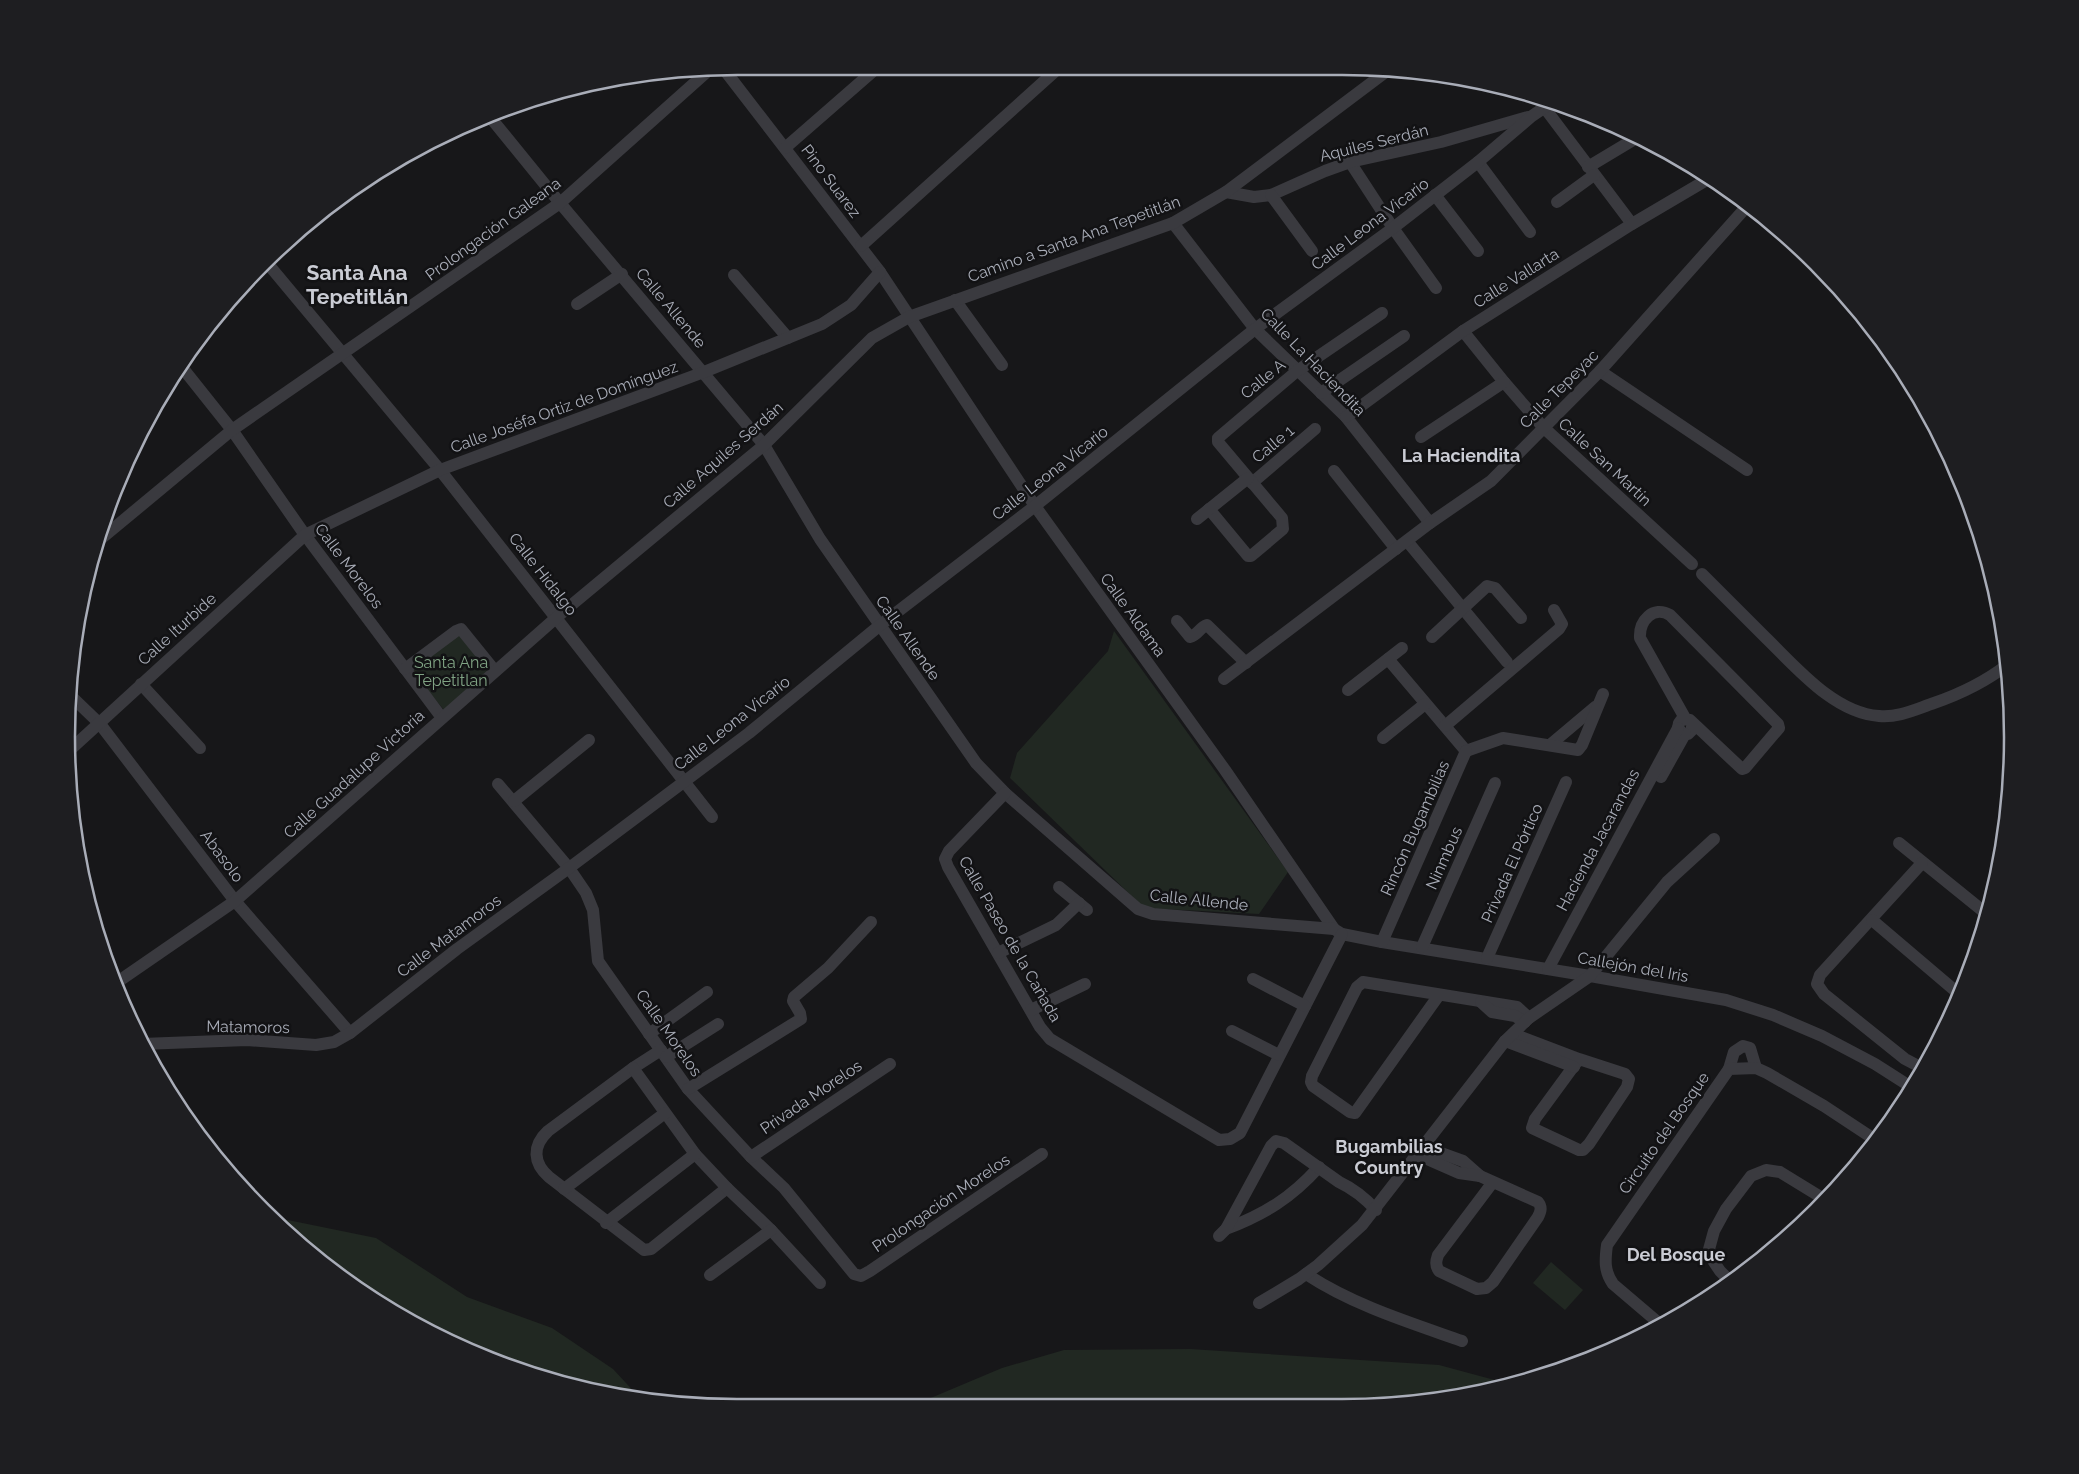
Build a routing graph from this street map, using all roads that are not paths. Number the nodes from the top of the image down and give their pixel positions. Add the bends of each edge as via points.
1 (729, 75) edge
2 (869, 75) edge
3 (1051, 75) edge
4 (702, 76) edge
5 (1380, 76) edge
6 (1544, 107) edge
7 (1549, 108) edge
8 (1532, 116) junction
9 (494, 121) edge
10 (1632, 142) edge
11 (785, 148) junction
12 (1350, 162) junction
13 (1478, 162) junction
14 (1591, 171) junction
15 (1703, 182) edge
16 (1226, 192) junction
17 (1271, 195) junction
18 (1435, 195) junction
19 (1557, 202) dead end
20 (560, 203) junction
21 (1743, 211) edge
22 (1173, 223) junction
23 (1632, 224) junction
24 (1393, 228) junction
25 (1530, 232) dead end
26 (861, 246) junction
27 (1312, 251) dead end
28 (1478, 251) dead end
29 (271, 267) edge
30 (880, 272) junction
31 (622, 274) junction
32 (734, 275) dead end
33 (1436, 288) dead end
34 (955, 300) junction
35 (577, 304) dead end
36 (1382, 312) dead end
37 (908, 317) junction
38 (1255, 329) junction
39 (1463, 331) junction
40 (1404, 336) dead end
41 (788, 338) junction
42 (344, 354) junction
43 (1002, 365) dead end
44 (1600, 371) junction
45 (185, 372) edge
46 (704, 372) junction
47 (1297, 372) junction
48 (1504, 382) junction
49 (1321, 393) junction
50 (1346, 417) junction
51 (1543, 427) junction
52 (1315, 429) dead end
53 (232, 430) junction
54 (1421, 437) dead end
55 (764, 445) junction
56 (440, 470) junction
57 (1747, 470) dead end
58 (1334, 471) dead end
59 (1250, 480) junction
60 (1036, 506) junction
61 (1209, 509) junction
62 (1197, 519) dead end
63 (1430, 522) junction
64 (107, 534) edge
65 (305, 535) junction
66 (1402, 545) junction
67 (1692, 564) dead end
68 (1702, 574) dead end
69 (1462, 610) junction
70 (1554, 610) dead end
71 (557, 617) junction
72 (1521, 618) dead end
73 (1176, 620) dead end
74 (879, 626) junction
75 (1432, 637) dead end
76 (1402, 648) dead end
77 (1388, 659) junction
78 (1507, 662) dead end
79 (1246, 663) junction
80 (405, 669) junction
81 (2000, 670) edge
82 (495, 671) junction
83 (1224, 679) dead end
84 (141, 684) junction
85 (1348, 690) dead end
86 (1603, 694) dead end
87 (76, 701) edge
88 (1425, 704) junction
89 (1597, 706) junction
90 (442, 718) junction
91 (100, 724) junction
92 (1445, 726) junction
93 (1685, 726) junction
94 (1383, 738) dead end
95 (589, 740) dead end
96 (1551, 744) junction
97 (75, 745) edge
98 (200, 748) dead end
99 (1466, 751) junction
100 (684, 782) junction
101 (1566, 782) dead end
102 (1495, 783) dead end
103 (498, 784) dead end
104 (1005, 793) junction
105 (514, 801) junction
106 (712, 817) dead end
107 (1714, 838) dead end
108 (1899, 843) dead end
109 (1922, 862) junction
110 (569, 868) junction
111 (1059, 887) dead end
112 (236, 901) junction
113 (1981, 909) edge
114 (1872, 920) junction
115 (871, 922) dead end
116 (1338, 931) junction
117 (1382, 942) junction
118 (1422, 947) junction
119 (998, 953) junction
120 (1487, 958) junction
121 (1551, 969) junction
122 (1590, 976) junction
123 (1253, 979) dead end
124 (121, 980) edge
125 (1086, 984) dead end
126 (1954, 990) edge
127 (707, 992) dead end
128 (1439, 995) junction
129 (1305, 1006) junction
130 (1031, 1010) junction
131 (1527, 1020) junction
132 (718, 1024) dead end
133 (1232, 1031) dead end
134 (350, 1032) junction
135 (649, 1034) junction
136 (1509, 1038) junction
137 (151, 1044) edge
138 (663, 1054) junction
139 (1279, 1054) junction
140 (1576, 1063) junction
141 (890, 1064) dead end
142 (1917, 1065) edge
143 (633, 1068) junction
144 (1756, 1068) junction
145 (1729, 1069) junction
146 (1905, 1083) edge
147 (688, 1089) junction
148 (665, 1113) junction
149 (1870, 1136) edge
150 (1421, 1151) junction
151 (695, 1154) junction
152 (1042, 1154) dead end
153 (751, 1157) junction
154 (1318, 1167) junction
155 (1493, 1182) junction
156 (728, 1188) junction
157 (564, 1190) junction
158 (1819, 1196) edge
159 (1374, 1212) junction
160 (606, 1223) junction
161 (771, 1230) junction
162 (1306, 1274) junction
163 (710, 1275) dead end
164 (858, 1276) joint
165 (1725, 1276) edge
166 (820, 1283) dead end
167 (1259, 1303) dead end
168 (1655, 1320) edge
169 (1462, 1341) dead end

1 - 11 street, Pino Suarez
2 - 11 street
3 - 26 street
4 - 20 street, Prolongación Galeana
5 - 16 street, Camino a Santa Ana Tepetitlán
6 - 8 street, Calle Leona Vicario
7 - 14 street
8 - 12 street, Aquiles Serdán via 1441,142
8 - 13 street, Calle Leona Vicario
9 - 20 street, Calle Allende
10 - 14 street
11 - 26 street, Pino Suarez
12 - 17 street, Aquiles Serdán
12 - 24 street
13 - 18 street, Calle Leona Vicario
13 - 25 street
14 - 19 street
14 - 23 street
15 - 23 street, Calle Vallarta
16 - 17 street, Aquiles Serdán via 1254,197
16 - 22 street, Camino a Santa Ana Tepetitlán
17 - 27 street
18 - 24 street, Calle Leona Vicario
18 - 28 street
20 - 31 street, Calle Allende
20 - 42 street, Prolongación Galeana
21 - 44 street, Calle Tepeyac
22 - 34 street, Camino a Santa Ana Tepetitlán
22 - 38 street, Calle La Haciendita
23 - 39 street, Calle Vallarta
24 - 33 street
24 - 38 street, Calle Leona Vicario
26 - 30 street, Pino Suarez
29 - 42 street, Calle Hidalgo
30 - 37 street, Pino Suarez
30 - 41 street, Calle Joséfa Ortiz de Domínguez via 851,305 822,324
31 - 35 street
31 - 46 street, Calle Allende
32 - 41 street
34 - 37 street, Camino a Santa Ana Tepetitlán
34 - 43 street
36 - 47 street, Calle A
37 - 55 street, Calle Aquiles Serdán via 872,338
37 - 60 street, Calle Aldama
38 - 47 street, Calle La Haciendita
38 - 60 street, Calle Leona Vicario
39 - 48 street, Calle San Martín
39 - 50 street, Calle Vallarta
40 - 49 street
41 - 46 street, Calle Joséfa Ortiz de Domínguez
42 - 53 street, Prolongación Galeana
42 - 56 street, Calle Hidalgo
44 - 51 street, Calle Tepeyac
44 - 57 street
45 - 53 street, Calle Morelos
46 - 55 street, Calle Allende
46 - 56 street, Calle Joséfa Ortiz de Domínguez
47 - 49 street, Calle La Haciendita
47 - 59 street, Calle A via 1217,440
48 - 51 street, Calle San Martín
48 - 54 street
49 - 50 street, Calle La Haciendita
50 - 63 street, Calle La Haciendita
51 - 63 street, Calle Tepeyac via 1490,481
51 - 67 street, Calle San Martín
52 - 59 street, Calle 1
53 - 64 street, Prolongación Galeana
53 - 65 street, Calle Morelos
55 - 71 street, Calle Aquiles Serdán
55 - 74 street, Calle Allende via 820,539
56 - 65 street, Calle Joséfa Ortiz de Domínguez
56 - 71 street, Calle Hidalgo
58 - 66 street
59 - 61 street, Calle 1
59 - 61 street via 1282,518 1284,526 1251,556
60 - 74 street, Calle Leona Vicario
60 - 116 street, Calle Aldama
61 - 62 street, Calle 1
63 - 66 street, Calle Tepeyac
65 - 80 street, Calle Morelos
65 - 84 street, Calle Iturbide
66 - 69 street
66 - 79 street, Calle Tepeyac
68 - 81 street via 1815,686 1856,711 1892,716 1960,693
69 - 72 street via 1489,586 1495,588
69 - 75 street
69 - 78 street
70 - 92 street via 1562,624 1559,629
71 - 82 street, Calle Guadalupe Victoria
71 - 100 street, Calle Hidalgo
73 - 79 street via 1190,637 1207,625
74 - 100 street, Calle Leona Vicario via 750,733
74 - 104 street, Calle Allende via 976,762
76 - 77 street
77 - 85 street
77 - 88 street
79 - 83 street, Calle Tepeyac
80 - 82 street via 461,629
80 - 90 street, Calle Morelos
82 - 90 street, Calle Guadalupe Victoria
84 - 91 street, Calle Iturbide
84 - 98 street
86 - 89 street, Rincón Bugambilias
87 - 91 street, Abasolo
88 - 92 street
88 - 94 street
89 - 96 street
89 - 96 street, Rincón Bugambilias via 1578,750
90 - 112 street, Calle Guadalupe Victoria
91 - 97 street, Calle Iturbide
91 - 112 street, Abasolo
92 - 99 street
93 - 93 street via 1742,769 1779,728 1670,615 1654,613 1644,621 1640,638
93 - 121 street, Hacienda Jacarandas
95 - 105 street
96 - 99 street, Rincón Bugambilias via 1503,738
99 - 117 street, Rincón Bugambilias
100 - 106 street, Calle Hidalgo
100 - 110 street, Calle Leona Vicario
101 - 120 street, Privada El Pórtico
102 - 118 street, Ninmbus
103 - 105 street, Calle Morelos
104 - 116 street, Calle Allende via 1144,912
104 - 119 street, Calle Paseo de la Cañada via 945,859
105 - 110 street, Calle Morelos
107 - 122 street via 1667,882
108 - 109 street
109 - 113 street
109 - 114 street
110 - 134 street, Calle Matamoros
110 - 135 street, Calle Morelos via 592,906 598,961
111 - 119 street via 1083,907 1056,925
112 - 124 street, Calle Guadalupe Victoria
112 - 134 street, Abasolo
114 - 126 street
114 - 142 street via 1820,975 1817,984 1824,994
115 - 147 street via 828,968 794,997 801,1019
116 - 117 street, Callejón del Iris
116 - 129 street, Calle Paseo de la Cañada
117 - 118 street, Callejón del Iris
118 - 120 street, Callejón del Iris
119 - 130 street, Calle Paseo de la Cañada
120 - 121 street, Callejón del Iris
121 - 122 street, Callejón del Iris
122 - 131 street
122 - 146 street, Callejón del Iris via 1726,1000 1773,1015 1822,1036
123 - 129 street
125 - 130 street
127 - 135 street
128 - 128 street via 1366,981 1360,983 1312,1076 1313,1086 1350,1112 1355,1112
128 - 131 street via 1481,1002 1492,1012
129 - 139 street, Calle Paseo de la Cañada
130 - 139 street, Calle Paseo de la Cañada via 1050,1039 1219,1140 1230,1139 1240,1133
131 - 136 street
132 - 138 street
133 - 139 street
134 - 137 street, Matamoros via 325,1045 247,1040
135 - 138 street, Calle Morelos
136 - 140 street
136 - 150 street
138 - 143 street
138 - 147 street, Calle Morelos
140 - 140 street via 1625,1074 1629,1079 1627,1087 1583,1150 1532,1128 1535,1119
141 - 153 street, Privada Morelos
143 - 148 street
143 - 157 street via 540,1138 536,1157 541,1171
144 - 145 street, Circuito del Bosque
144 - 145 street via 1750,1048 1742,1046 1734,1052
144 - 149 street
145 - 168 street, Circuito del Bosque via 1607,1245 1604,1264 1613,1284
147 - 153 street, Calle Morelos
148 - 151 street
148 - 157 street
150 - 155 street via 1459,1173
150 - 159 street
151 - 156 street
151 - 160 street
152 - 164 street, Prolongación Morelos
153 - 164 street, Calle Morelos via 784,1188
154 - 154 street via 1284,1143 1274,1142 1223,1232 1280,1203 1302,1186
154 - 159 street via 1363,1196
155 - 155 street via 1436,1260 1439,1271 1477,1289 1486,1288 1493,1282 1541,1209 1538,1202
156 - 160 street via 647,1250 638,1248
156 - 161 street
157 - 160 street
158 - 165 street via 1780,1172 1766,1170 1751,1176 1718,1224 1708,1253
159 - 162 street
161 - 163 street
161 - 166 street
162 - 167 street
162 - 169 street via 1355,1302

